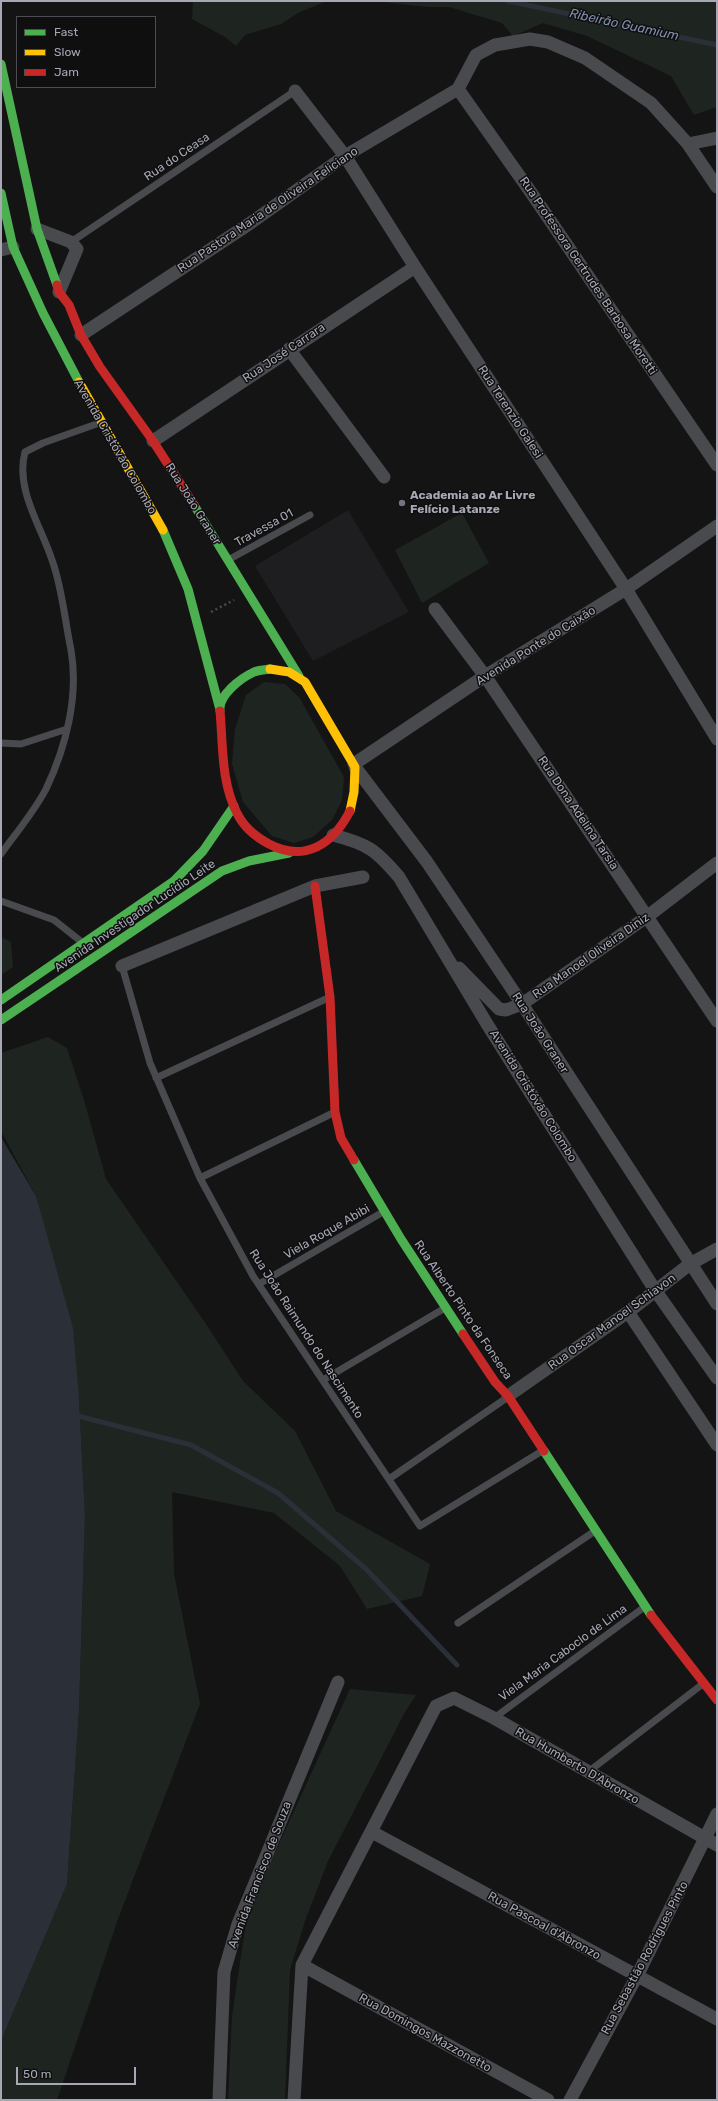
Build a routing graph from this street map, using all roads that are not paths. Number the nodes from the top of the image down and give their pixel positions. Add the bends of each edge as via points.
1 (1, 64) edge
2 (458, 89) junction
3 (295, 91) joint
4 (717, 138) edge
5 (688, 144) junction
6 (345, 156) junction
7 (717, 187) edge
8 (1, 193) edge
9 (37, 229) junction
10 (72, 242) junction
11 (7, 248) edge
12 (415, 267) junction
13 (59, 292) junction
14 (81, 335) junction
15 (290, 349) junction
16 (102, 422) junction
17 (153, 441) junction
18 (717, 465) edge
19 (384, 477) dead end
20 (310, 515) dead end
21 (717, 526) edge
22 (228, 560) junction
23 (626, 589) junction
24 (435, 609) dead end
25 (299, 676) junction
26 (485, 676) junction
27 (219, 706) junction
28 (67, 730) junction
29 (717, 739) edge
30 (1, 743) edge
31 (355, 766) junction
32 (234, 806) junction
33 (334, 835) junction
34 (292, 852) junction
35 (1, 854) edge
36 (717, 863) edge
37 (363, 877) dead end
38 (315, 886) junction
39 (1, 901) edge
40 (648, 916) junction
41 (83, 943) junction
42 (448, 959) junction
43 (122, 966) joint
44 (330, 997) junction
45 (1, 1000) edge
46 (522, 1004) junction
47 (1, 1020) edge
48 (717, 1021) edge
49 (156, 1078) junction
50 (335, 1112) junction
51 (200, 1178) junction
52 (385, 1211) junction
53 (717, 1249) edge
54 (690, 1264) junction
55 (259, 1284) junction
56 (655, 1290) junction
57 (717, 1304) edge
58 (446, 1307) junction
59 (628, 1312) junction
60 (717, 1378) edge
61 (323, 1380) junction
62 (508, 1396) junction
63 (717, 1445) edge
64 (542, 1451) junction
65 (389, 1479) junction
66 (595, 1531) junction
67 (645, 1607) junction
68 (458, 1623) dead end
69 (338, 1682) dead end
70 (704, 1683) junction
71 (717, 1700) edge
72 (494, 1718) junction
73 (588, 1772) junction
74 (717, 1814) edge
75 (372, 1832) junction
76 (712, 1842) edge
77 (302, 1965) junction
78 (637, 1976) junction
79 (717, 2019) edge
80 (219, 2100) edge
81 (294, 2100) edge
82 (548, 2100) edge
83 (570, 2100) edge

1 - 9 main road
2 - 5 street via 476,55 495,45 530,39 548,42 585,58 651,103
2 - 6 street, Rua Pastora Maria de Oliveira Feliciano
2 - 18 street, Rua Professora Gertrudes Barbosa Moretti via 535,197
3 - 6 street, Rua Terenzio Galesi
3 - 10 lane, Rua do Ceasa
4 - 5 street
5 - 7 street
6 - 12 street, Rua Terenzio Galesi
6 - 14 street, Rua Pastora Maria de Oliveira Feliciano via 249,224
8 - 11 main road, Avenida Cristóvão Colombo
9 - 10 street
9 - 13 main road
10 - 13 street via 77,249
11 - 16 main road, Avenida Cristóvão Colombo via 71,370
12 - 15 street, Rua José Carrara
12 - 23 street, Rua Terenzio Galesi
13 - 14 main road via 69,305
14 - 17 main road, Rua João Graner via 100,367
15 - 17 street, Rua José Carrara
15 - 19 street
16 - 27 main road, Avenida Cristóvão Colombo via 164,534 188,589
16 - 28 lane via 42,443 25,452 22,463 26,493 53,561 73,663 71,711
17 - 22 main road, Rua João Graner
20 - 22 lane, Travessa 01
21 - 23 street, Avenida Ponte do Caixão
22 - 25 main road, Rua João Graner
23 - 26 street, Avenida Ponte do Caixão
23 - 29 street, Rua Terenzio Galesi
24 - 26 street, Rua Dona Adelina Tarsia
25 - 27 main road via 281,669 255,672 226,694
25 - 31 main road, Rua João Graner via 310,689
26 - 31 street, Avenida Ponte do Caixão
26 - 40 street, Rua Dona Adelina Tarsia
27 - 32 main road, Avenida Cristóvão Colombo via 227,785
28 - 30 lane via 20,744
28 - 35 lane via 45,789
31 - 33 main road, Avenida Investigador Lucídio Leite via 351,809
31 - 46 street, Rua João Graner via 427,862
32 - 34 main road, Avenida Cristóvão Colombo via 242,822 259,839 282,851
32 - 41 main road, Avenida Investigador Lucídio Leite via 202,851 174,880
33 - 34 main road, Avenida Investigador Lucídio Leite via 321,845 299,853
33 - 42 street, Avenida Cristóvão Colombo via 358,841 384,859 399,877
34 - 47 main road, Avenida Investigador Lucídio Leite via 249,861 222,871
36 - 40 street, Rua Manoel Oliveira Diniz
37 - 38 street
38 - 43 street
38 - 44 main road, Rua Alberto Pinto da Fonseca
39 - 41 lane via 54,920
40 - 46 street, Rua Manoel Oliveira Diniz
40 - 48 street, Rua Dona Adelina Tarsia
41 - 45 main road, Avenida Investigador Lucídio Leite
42 - 46 street, Rua Manoel Oliveira Diniz via 499,1009 506,1010
42 - 56 street, Avenida Cristóvão Colombo
43 - 49 lane, Rua João Raimundo do Nascimento
44 - 49 lane
44 - 50 main road, Rua Alberto Pinto da Fonseca
46 - 54 street, Rua João Graner
49 - 51 lane, Rua João Raimundo do Nascimento
50 - 51 lane
50 - 52 main road, Rua Alberto Pinto da Fonseca via 341,1138
51 - 55 lane, Rua João Raimundo do Nascimento
52 - 55 lane, Viela Roque Abibi
52 - 58 main road, Rua Alberto Pinto da Fonseca
53 - 54 street, Rua Oscar Manoel Schiavon
54 - 56 street, Rua Oscar Manoel Schiavon
54 - 57 street, Rua João Graner
55 - 61 lane, Rua João Raimundo do Nascimento
56 - 59 street, Rua Oscar Manoel Schiavon
56 - 60 street, Avenida Cristóvão Colombo
58 - 61 lane
58 - 62 main road, Rua Alberto Pinto da Fonseca via 495,1382
59 - 62 street, Rua Oscar Manoel Schiavon
59 - 63 street
61 - 65 lane, Rua João Raimundo do Nascimento
62 - 64 main road, Rua Alberto Pinto da Fonseca
62 - 65 lane
64 - 65 lane, Rua João Raimundo do Nascimento via 420,1526
64 - 66 main road, Rua Alberto Pinto da Fonseca
66 - 67 main road, Rua Alberto Pinto da Fonseca
66 - 68 lane
67 - 70 main road, Rua Alberto Pinto da Fonseca
67 - 72 lane, Viela Maria Caboclo de Lima
69 - 80 street, Avenida Francisco de Souza via 238,1924 224,1972
70 - 71 main road, Rua Alberto Pinto da Fonseca
70 - 73 lane
72 - 73 street, Rua Humberto D'Abronzo
72 - 75 street, Rua Humberto D'Abronzo via 454,1698 436,1706
73 - 76 street, Rua Humberto D'Abronzo
74 - 76 street, Rua Sebastião Rodrigues Pinto
75 - 77 street
75 - 78 street, Rua Pascoal d'Abronzo
76 - 78 street, Rua Sebastião Rodrigues Pinto
77 - 81 street
77 - 82 street, Rua Domingos Mazzonetto
78 - 79 street, Rua Pascoal d'Abronzo
78 - 83 street, Rua Sebastião Rodrigues Pinto

